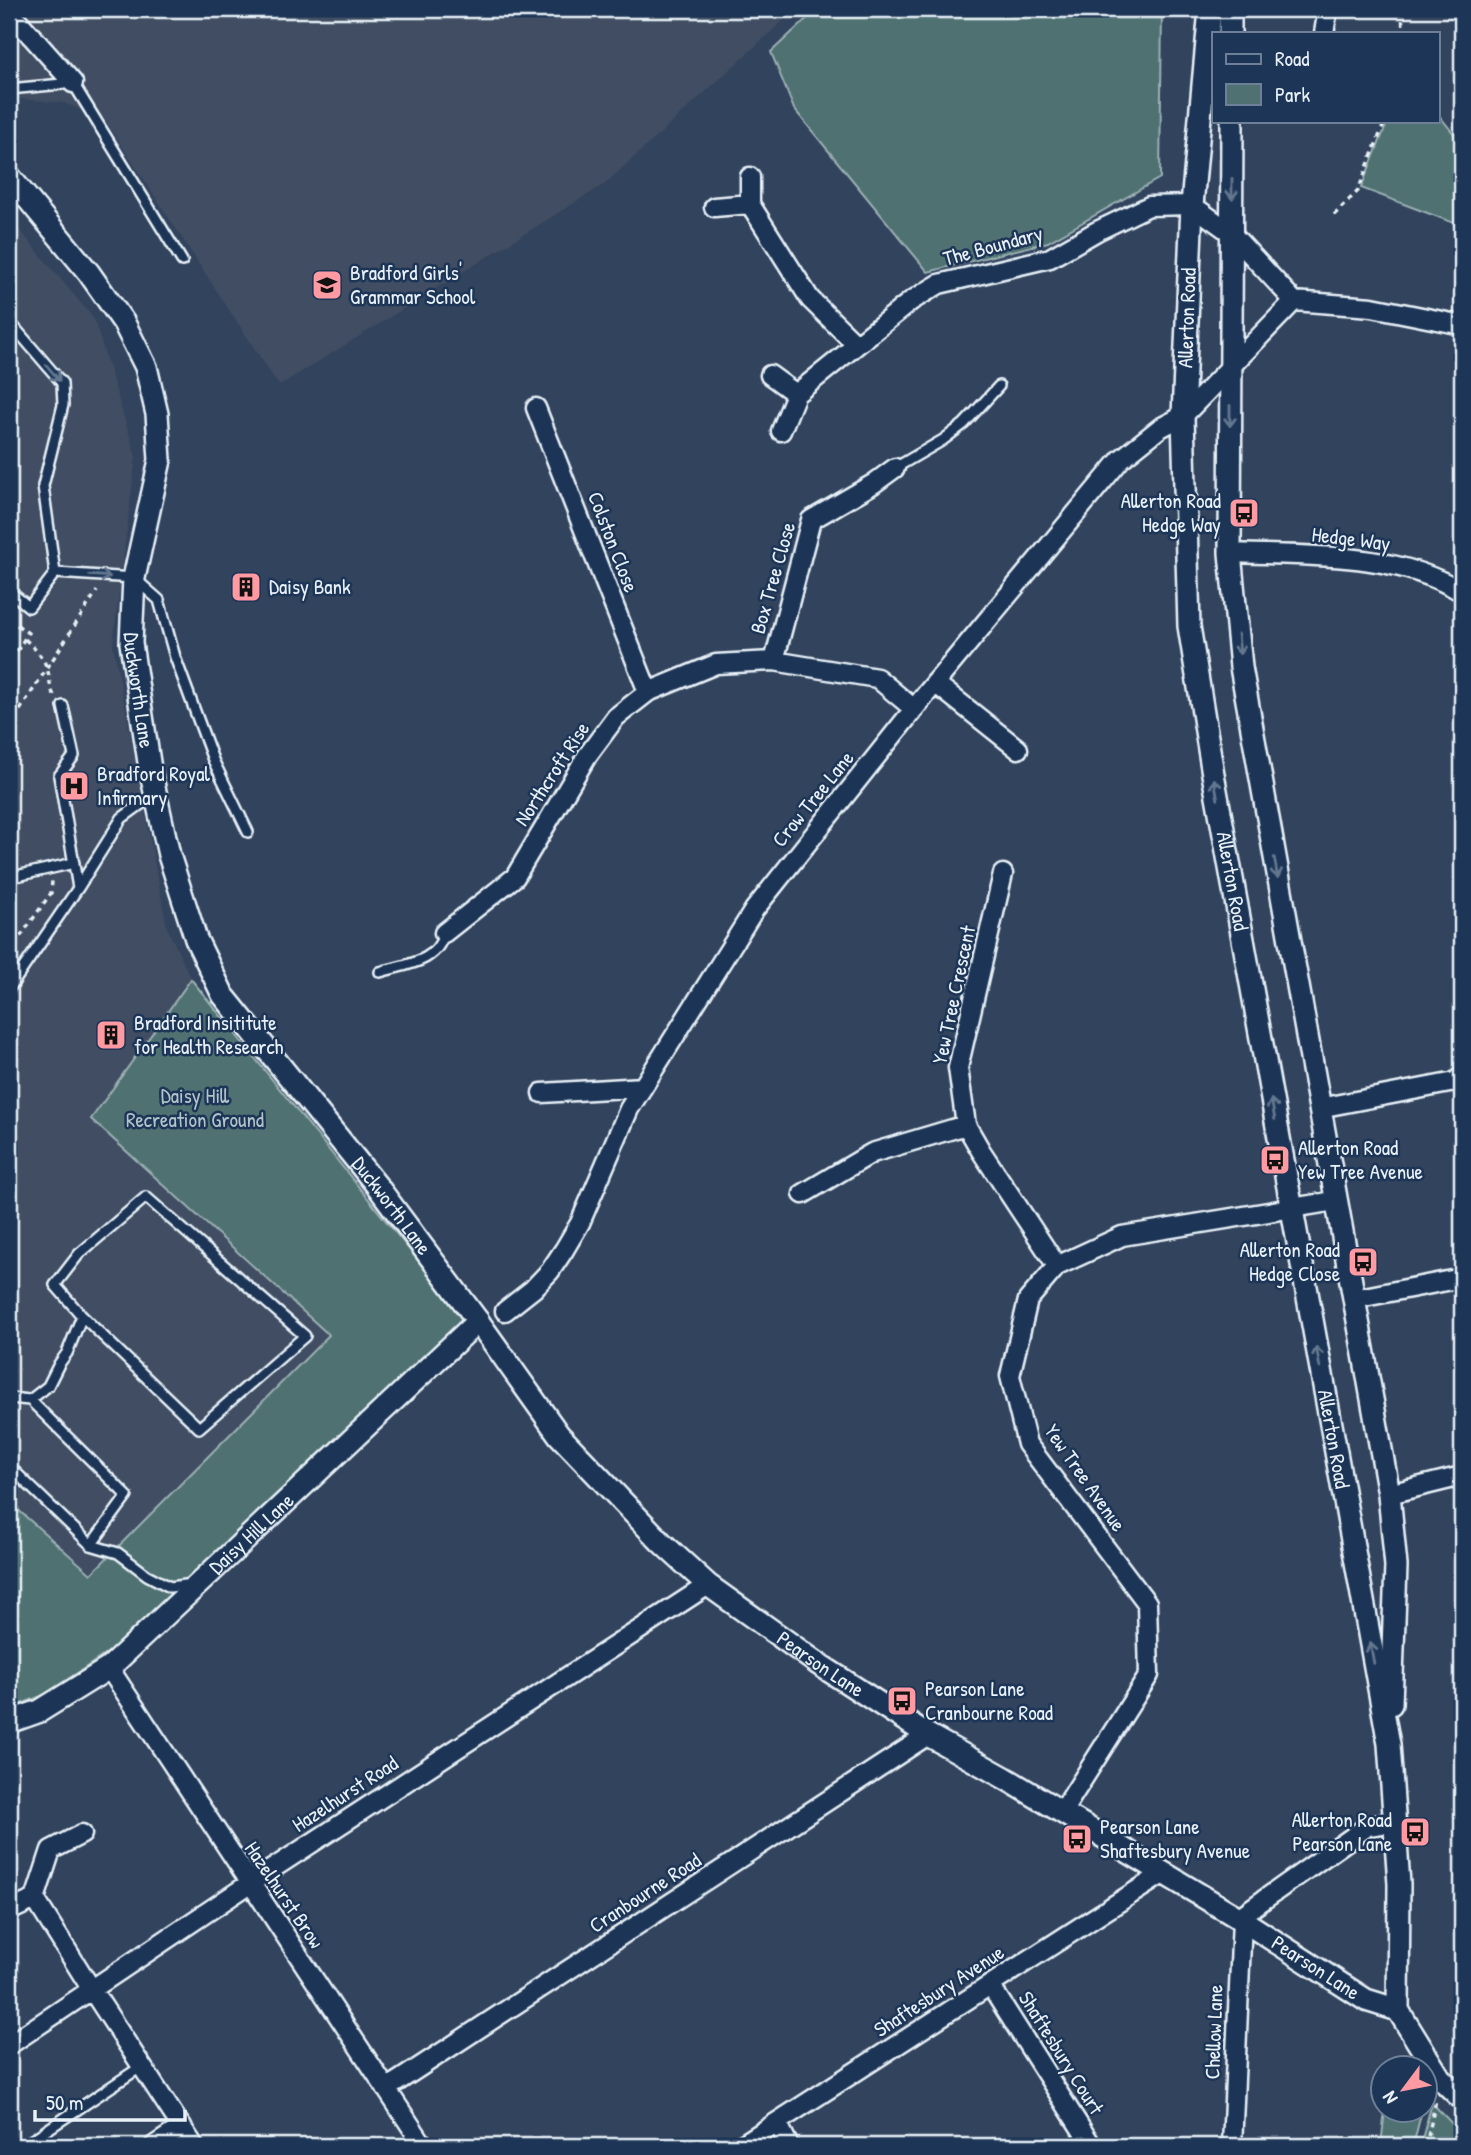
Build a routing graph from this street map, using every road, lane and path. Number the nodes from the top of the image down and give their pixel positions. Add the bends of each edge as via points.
1 (1210, 9) edge
2 (1230, 9) edge
3 (1328, 9) edge
4 (1390, 9) edge
5 (1402, 9) edge
6 (18, 21) dead end
7 (1230, 32) edge
8 (1324, 32) edge
9 (1403, 32) edge
10 (73, 83) junction
11 (9, 89) edge
12 (1236, 122) edge
13 (1385, 122) edge
14 (9, 176) edge
15 (750, 177) dead end
16 (750, 204) junction
17 (1192, 205) junction
18 (714, 207) dead end
19 (1334, 215) dead end
20 (1231, 233) junction
21 (182, 261) dead end
22 (1294, 301) junction
23 (9, 321) edge
24 (1462, 325) edge
25 (856, 344) junction
26 (1230, 368) junction
27 (770, 375) dead end
28 (999, 386) dead end
29 (796, 394) junction
30 (536, 408) dead end
31 (1183, 416) junction
32 (781, 431) dead end
33 (895, 468) joint
34 (1230, 553) junction
35 (55, 573) junction
36 (106, 577) junction
37 (134, 578) junction
38 (9, 591) edge
39 (1462, 592) edge
40 (9, 619) edge
41 (24, 639) junction
42 (774, 661) junction
43 (9, 664) edge
44 (47, 668) junction
45 (935, 683) junction
46 (648, 692) junction
47 (63, 706) joint
48 (914, 709) junction
49 (9, 727) edge
50 (1018, 749) dead end
51 (156, 794) junction
52 (248, 832) dead end
53 (17, 847) dead end
54 (9, 848) edge
55 (74, 863) junction
56 (53, 868) junction
57 (1003, 874) dead end
58 (12, 877) dead end
59 (78, 888) junction
60 (444, 933) joint
61 (9, 953) edge
62 (380, 972) dead end
63 (9, 989) edge
64 (1462, 1076) edge
65 (643, 1087) junction
66 (542, 1093) dead end
67 (1319, 1108) junction
68 (966, 1125) junction
69 (803, 1194) dead end
70 (1335, 1201) junction
71 (1291, 1208) junction
72 (1057, 1266) junction
73 (1462, 1278) edge
74 (1354, 1299) junction
75 (505, 1311) dead end
76 (82, 1316) junction
77 (478, 1321) junction
78 (9, 1398) edge
79 (30, 1400) junction
80 (9, 1466) edge
81 (1462, 1476) edge
82 (1389, 1494) junction
83 (91, 1545) junction
84 (198, 1584) junction
85 (708, 1584) junction
86 (108, 1668) junction
87 (9, 1722) edge
88 (928, 1735) junction
89 (1389, 1745) junction
90 (1062, 1812) junction
91 (1395, 1822) junction
92 (82, 1833) dead end
93 (1164, 1873) junction
94 (249, 1884) junction
95 (35, 1899) junction
96 (9, 1911) edge
97 (1240, 1919) junction
98 (990, 1985) junction
99 (92, 1990) junction
100 (1398, 2010) junction
101 (9, 2045) edge
102 (1425, 2054) edge
103 (142, 2066) junction
104 (1440, 2078) edge
105 (386, 2089) junction
106 (1462, 2099) edge
107 (777, 2122) junction
108 (1431, 2124) edge
109 (182, 2127) junction
110 (23, 2146) edge
111 (154, 2146) edge
112 (194, 2146) edge
113 (424, 2146) edge
114 (740, 2146) edge
115 (789, 2146) edge
116 (1093, 2146) edge
117 (1232, 2146) edge
118 (1426, 2146) edge

1 - 17 street, Allerton Road
2 - 7 street
3 - 8 street
4 - 5 path
5 - 9 path
6 - 10 street
10 - 11 lane
10 - 21 lane
12 -> 20 street, Allerton Road
13 - 19 path via 1358,191
14 - 37 street, Duckworth Lane via 89,273 124,323 146,367 157,414 160,460
15 - 16 street
16 - 18 street
16 - 25 street via 810,299
17 - 20 street
17 - 25 street, The Boundary via 1149,206 1050,258 939,284
17 - 31 street, Allerton Road
20 - 22 street
20 - 26 street, Allerton Road
22 - 24 street via 1372,307
22 - 26 street, Crow Tree Lane
23 -> 35 lane via 62,383 63,405 43,486
25 - 29 street, The Boundary
26 - 31 street, Crow Tree Lane
26 -> 34 street, Allerton Road
27 - 29 street
28 - 33 lane via 964,424
29 - 32 street, The Boundary
30 - 46 street, Colston Close
31 - 45 street, Crow Tree Lane via 1121,458
71 -> 31 street, Allerton Road via 1189,626
33 - 42 street, Box Tree Close via 811,520
34 - 39 street, Hedge Way via 1355,558 1419,572
34 -> 67 street, Allerton Road via 1241,667
35 -> 36 lane
35 - 38 lane via 29,607
36 - 37 lane
36 - 44 path
37 - 51 street, Duckworth Lane via 131,643
37 - 52 lane via 159,600 213,760
40 - 41 path via 28,633
41 - 43 path
41 - 44 path via 40,653
42 - 46 street, Northcroft Rise via 716,664
42 - 48 street, Northcroft Rise via 877,678
44 - 47 path via 52,692
44 - 49 path
45 - 48 street, Crow Tree Lane
45 - 50 street
46 - 60 street, Northcroft Rise via 616,717 587,756 515,877
47 - 55 lane via 74,756 59,776
48 - 65 street, Crow Tree Lane via 754,910
51 - 59 lane via 122,818
51 - 77 street, Duckworth Lane via 169,855 196,939 223,995 377,1186
53 - 54 path
55 - 56 lane
55 - 59 lane
56 - 58 lane
56 - 61 path via 51,893
57 - 68 street, Yew Tree Crescent via 958,1068
59 - 63 lane
60 - 62 lane via 441,945 424,960
64 - 67 street via 1455,1082
65 - 66 street
65 - 75 street, Crow Tree Lane via 564,1250 533,1289
67 - 70 street, Allerton Road
68 - 69 street via 872,1153
68 - 72 street, Yew Tree Crescent
70 - 71 street, Yew Tree Avenue
70 - 74 street, Allerton Road
71 - 72 street, Yew Tree Avenue via 1122,1236
89 -> 71 street, Allerton Road
72 - 90 street, Yew Tree Avenue via 1028,1300 1010,1376 1027,1444 1147,1603 1149,1675
73 - 74 street
74 - 82 street, Allerton Road
76 - 76 lane via 55,1285 79,1255 146,1197 305,1336 199,1428
76 - 79 lane via 48,1386
77 - 84 street, Daisy Hill Lane
77 - 85 street, Pearson Lane via 559,1435 661,1542
78 - 79 lane
79 - 83 lane via 127,1496
80 - 83 lane
81 - 82 street
82 - 89 street, Allerton Road via 1396,1566
83 - 84 lane via 118,1553 170,1587
84 - 86 street, Daisy Hill Lane
85 - 88 street, Pearson Lane
85 - 94 street, Hazelhurst Road
86 - 87 street, Daisy Hill Lane via 40,1711
86 - 94 street, Hazelhurst Brow
88 - 90 street, Pearson Lane
88 - 105 street, Cranbourne Road
89 - 91 street, Allerton Road
90 - 93 street, Pearson Lane
91 - 97 street via 1368,1826
91 - 100 street, Allerton Road
92 - 95 street via 51,1850
93 - 97 street, Pearson Lane
93 - 98 street, Shaftesbury Avenue
94 - 99 street, Hazelhurst Road
94 - 105 street, Hazelhurst Brow
95 - 96 street
95 - 99 street
97 - 100 street, Pearson Lane via 1366,2000
97 - 117 street, Chellow Lane
98 - 107 street, Shaftesbury Avenue
98 - 116 street, Shaftesbury Court
99 - 101 street, Hazelhurst Road
99 - 103 street
100 - 102 street
103 - 109 street
103 - 110 lane
104 - 106 street
105 - 113 street, Hazelhurst Brow
107 - 114 street, Shaftesbury Avenue
107 - 115 street
108 - 118 path
109 - 111 street
109 - 112 street

